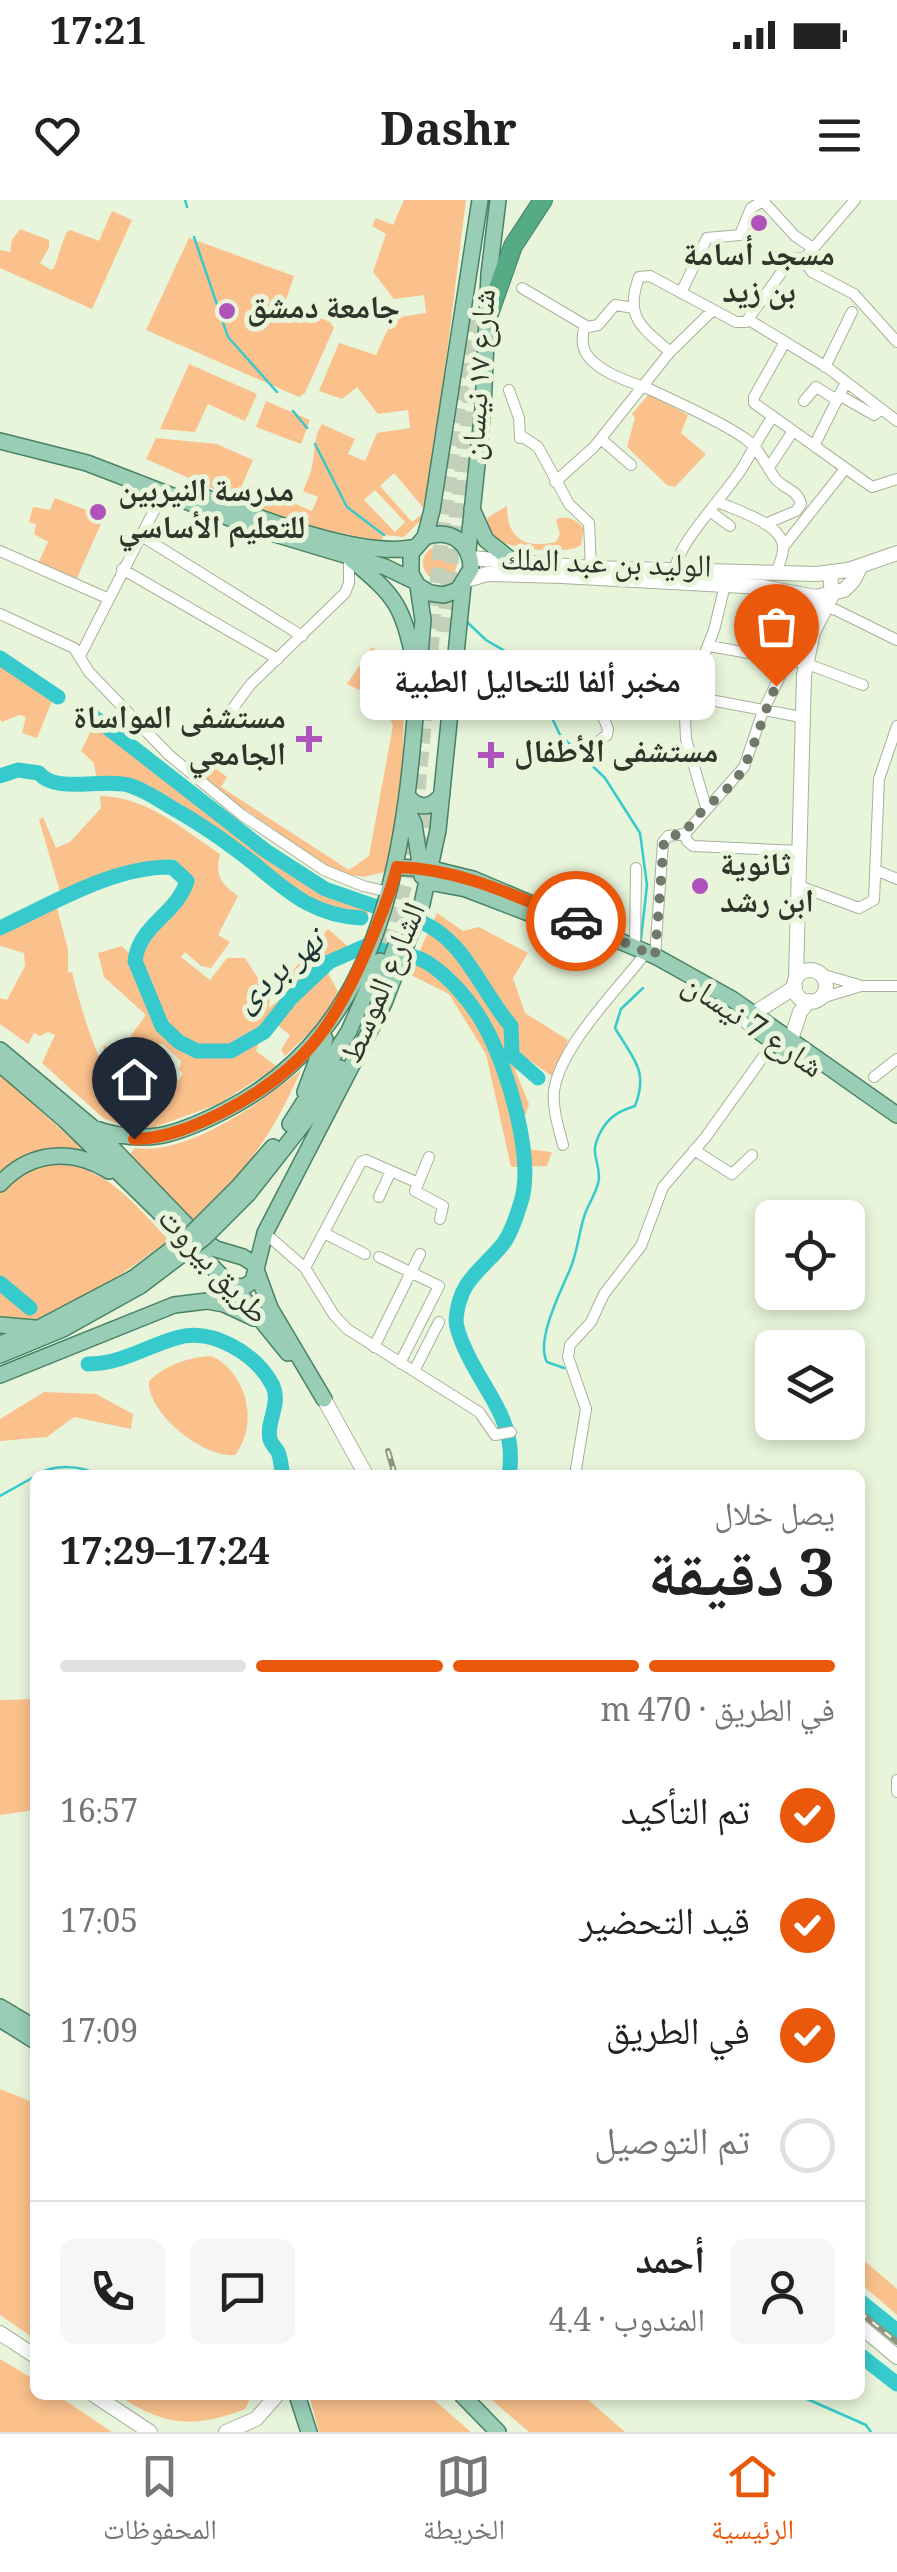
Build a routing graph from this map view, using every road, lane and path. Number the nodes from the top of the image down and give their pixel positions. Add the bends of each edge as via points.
1 (480, 200) edge
2 (498, 200) edge
3 (543, 200) edge
4 (855, 200) edge
5 (765, 201) edge
6 (813, 248) junction
7 (803, 259) junction
8 (522, 288) dead end
9 (681, 293) junction
10 (634, 308) junction
11 (713, 310) junction
12 (852, 312) dead end
13 (489, 314) junction
14 (749, 320) junction
15 (585, 326) junction
16 (785, 342) junction
17 (897, 342) edge
18 (670, 352) junction
19 (825, 367) junction
20 (846, 382) junction
21 (642, 387) junction
22 (510, 390) dead end
23 (804, 400) dead end
24 (837, 400) junction
25 (882, 409) junction
26 (773, 416) junction
27 (897, 421) edge
28 (0, 431) edge
29 (792, 431) junction
30 (600, 438) junction
31 (0, 441) edge
32 (752, 446) junction
33 (814, 446) junction
34 (631, 465) dead end
35 (770, 466) junction
36 (845, 468) junction
37 (897, 479) edge
38 (556, 482) junction
39 (164, 491) junction
40 (714, 507) junction
41 (471, 508) junction
42 (765, 524) junction
43 (730, 526) dead end
44 (140, 535) junction
45 (420, 542) junction
46 (784, 546) junction
47 (0, 551) edge
48 (469, 554) junction
49 (897, 554) edge
50 (349, 557) junction
51 (515, 563) junction
52 (860, 566) junction
53 (591, 568) junction
54 (122, 569) junction
55 (675, 571) junction
56 (776, 574) junction
57 (830, 574) junction
58 (465, 582) junction
59 (416, 583) junction
60 (725, 585) junction
61 (742, 586) junction
62 (774, 595) junction
63 (107, 598) junction
64 (829, 601) junction
65 (806, 602) junction
66 (423, 613) junction
67 (0, 614) edge
68 (403, 614) junction
69 (458, 614) junction
70 (302, 636) junction
71 (897, 640) edge
72 (794, 643) junction
73 (709, 646) junction
74 (80, 656) junction
75 (278, 659) junction
76 (788, 660) junction
77 (805, 663) junction
78 (696, 675) junction
79 (588, 677) junction
80 (418, 679) junction
81 (568, 680) dead end
82 (863, 686) dead end
83 (689, 696) junction
84 (764, 712) junction
85 (801, 717) junction
86 (225, 719) dead end
87 (897, 726) edge
88 (599, 741) dead end
89 (883, 762) junction
90 (897, 769) edge
91 (442, 794) junction
92 (406, 801) junction
93 (706, 807) junction
94 (685, 834) junction
95 (799, 851) junction
96 (397, 867) junction
97 (636, 868) dead end
98 (876, 870) junction
99 (427, 873) junction
100 (897, 880) edge
101 (799, 886) junction
102 (389, 892) junction
103 (799, 941) junction
104 (644, 954) junction
105 (819, 973) junction
106 (795, 983) junction
107 (862, 986) junction
108 (897, 986) edge
109 (814, 1000) junction
110 (750, 1018) junction
111 (330, 1026) junction
112 (783, 1046) junction
113 (0, 1050) edge
114 (897, 1058) edge
115 (0, 1064) edge
116 (342, 1074) junction
117 (874, 1077) dead end
118 (897, 1115) edge
119 (296, 1116) junction
120 (897, 1126) edge
121 (93, 1128) junction
122 (562, 1145) dead end
123 (694, 1150) junction
124 (752, 1154) dead end
125 (429, 1157) dead end
126 (391, 1171) junction
127 (416, 1182) junction
128 (0, 1184) edge
129 (244, 1189) junction
130 (138, 1191) junction
131 (380, 1197) dead end
132 (440, 1219) dead end
133 (266, 1233) junction
134 (324, 1233) junction
135 (365, 1254) dead end
136 (420, 1254) dead end
137 (378, 1257) dead end
138 (256, 1268) junction
139 (305, 1268) junction
140 (412, 1272) junction
141 (137, 1282) junction
142 (232, 1286) junction
143 (439, 1322) dead end
144 (0, 1324) edge
145 (266, 1326) junction
146 (39, 1328) junction
147 (0, 1344) edge
148 (374, 1347) junction
149 (0, 1355) edge
150 (400, 1363) junction
151 (414, 1371) junction
152 (0, 1375) edge
153 (324, 1399) junction
154 (511, 1432) dead end
155 (363, 1470) edge
156 (577, 1470) edge
157 (897, 1780) edge
158 (897, 1792) edge
159 (0, 2007) edge
160 (0, 2019) edge
161 (30, 2025) edge
162 (30, 2038) edge
163 (865, 2330) edge
164 (3, 2338) edge
165 (30, 2353) edge
166 (897, 2357) edge
167 (102, 2400) edge
168 (273, 2400) edge
169 (299, 2400) edge
170 (467, 2400) edge
171 (151, 2432) edge
172 (226, 2432) edge
173 (310, 2432) edge
174 (498, 2432) edge

1 - 45 main road via 432,510
2 - 13 main road, شارع ١٧ نيسان
3 - 13 highway via 513,246
4 - 6 street
5 - 6 street
5 - 9 street via 751,208 740,235 707,238
6 - 7 street
7 - 14 street via 792,259
7 - 17 street via 812,272 854,294
8 - 15 street
9 - 10 street via 644,275
9 - 11 street
10 - 15 street via 615,305 598,325
10 - 18 street via 638,324
11 - 14 street via 740,323
11 - 18 street
12 - 19 street
13 - 41 main road, شارع ١٧ نيسان
14 - 16 street
15 - 21 street via 591,360
16 - 19 street
16 - 26 street via 753,399
18 - 21 street
19 - 20 street
20 - 24 street
20 - 25 street
21 - 30 street
21 - 32 street
22 - 38 street via 520,438 538,447
23 - 24 street via 816,386
24 - 25 street via 874,415
24 - 33 street
25 - 27 street
26 - 29 street
26 - 32 street
28 - 45 main road via 104,458 296,530 386,550
29 - 33 street
29 - 35 street
30 - 34 street
30 - 38 street
31 - 39 main road
32 - 35 street
32 - 40 street
33 - 36 street
35 - 42 street via 800,504
36 - 37 street via 872,486
36 - 46 street
38 - 53 street via 589,523
39 - 44 street
39 - 50 main road
40 - 42 street via 751,514
40 - 43 street
40 - 55 street via 679,554
41 - 48 main road, شارع ١٧ نيسان
41 - 51 main road via 486,540
42 - 46 street
44 - 54 street
44 - 70 street
45 - 48 main road via 438,533 452,536
45 - 59 main road via 410,567
46 - 56 street
47 - 63 street
48 - 51 main road, الوليد بن عبد الملك
48 - 58 main road
49 - 52 main road, الوليد بن عبد الملك
50 - 59 main road
50 - 68 main road via 386,588
50 - 70 street via 345,593
51 - 53 main road, الوليد بن عبد الملك
52 - 57 main road, الوليد بن عبد الملك
52 - 64 main road, الوليد بن عبد الملك via 854,581
53 - 55 main road, الوليد بن عبد الملك
54 - 63 street
54 - 75 street
55 - 56 main road, الوليد بن عبد الملك
56 - 57 main road, الوليد بن عبد الملك
57 - 64 main road
58 - 59 main road via 444,595
58 - 60 main road, الوليد بن عبد الملك via 493,574
58 - 69 main road, الشارع الموسط
59 - 66 main road, الشارع الموسط
60 - 61 main road, الوليد بن عبد الملك
60 - 73 street
61 - 62 street
61 - 64 main road, الوليد بن عبد الملك
62 - 65 street
62 - 72 street
63 - 74 street
64 - 65 street
64 - 71 street
64 - 77 main road
65 - 72 street
66 - 68 main road
66 - 69 main road
66 - 80 main road, الشارع الموسط
67 - 74 street via 65,641
68 - 80 main road
69 - 91 main road, الشارع الموسط
70 - 75 street
72 - 76 street
73 - 76 street
73 - 78 street
74 - 102 street via 211,792 324,870
75 - 86 street
76 - 77 street
76 - 84 street
77 - 82 street
77 - 85 main road
78 - 79 street
78 - 83 street
79 - 81 street
79 - 88 street via 608,731
80 - 92 main road, الشارع الموسط
83 - 84 street
83 - 93 street via 686,740
84 - 85 street
84 - 93 street via 741,772
85 - 95 main road
87 - 89 street
89 - 90 street
89 - 98 street
91 - 92 main road via 424,806
91 - 99 main road, الشارع الموسط
92 - 96 main road, الشارع الموسط
92 - 99 main road
93 - 94 street
94 - 95 street via 693,846
94 - 104 street via 663,842
95 - 101 main road
96 - 99 main road, شارع 7 نيسان
96 - 102 main road, الشارع الموسط
97 - 104 street
98 - 100 street
98 - 101 street via 876,897 862,908
99 - 104 main road, شارع 7 نيسان via 482,882
99 - 116 main road, الشارع الموسط via 384,1004
101 - 103 main road
102 - 111 main road, الشارع الموسط
103 - 105 main road
103 - 106 main road
104 - 110 main road, شارع 7 نيسان via 708,984
104 - 122 street via 556,1082
105 - 106 main road via 805,971
105 - 107 street
105 - 109 main road via 826,987
106 - 109 main road via 799,996
106 - 110 main road
107 - 108 street
107 - 109 street
109 - 112 main road
110 - 112 main road, شارع 7 نيسان
111 - 119 main road
111 - 121 main road, الشارع الموسط via 251,1096 198,1124 143,1139
112 - 118 main road, شارع 7 نيسان
112 - 120 main road, شارع 7 نيسان
112 - 123 street
113 - 121 main road, طريق بيروت
114 - 117 street
115 - 130 main road, طريق بيروت
116 - 119 main road, الشارع الموسط via 391,945 349,1032
116 - 129 main road, الشارع الموسط
116 - 133 main road, الشارع الموسط
119 - 129 main road, الشارع الموسط
121 - 138 main road, طريق بيروت via 197,1236
123 - 124 street via 732,1174
123 - 156 street via 664,1187 641,1246 568,1350 586,1410
125 - 127 street
126 - 127 street
126 - 131 street
126 - 134 street via 361,1162
127 - 132 street via 416,1193 443,1206
128 - 130 main road via 35,1158 71,1156
129 - 141 main road, الشارع الموسط, bridge via 197,1244
130 - 142 main road, طريق بيروت
133 - 138 main road, الشارع الموسط
133 - 139 street
134 - 135 street
134 - 139 street
136 - 140 street
137 - 140 street
138 - 142 main road via 249,1285
138 - 153 main road, طريق بيروت via 270,1308
139 - 148 street via 341,1324
140 - 148 street
140 - 150 street via 439,1286
141 - 146 main road, الشارع الموسط
141 - 149 main road, الشارع الموسط via 63,1329
142 - 145 main road, طريق بيروت
143 - 151 street
144 - 146 main road
145 - 152 main road via 224,1304 192,1302
145 - 153 main road, طريق بيروت
146 - 147 main road, الشارع الموسط
148 - 150 street
150 - 151 street
151 - 154 street via 480,1412 495,1436
153 - 155 main road, طريق بيروت
157 - 158 street
159 - 161 main road
160 - 162 main road
163 - 166 main road
164 - 165 main road
167 - 171 main road
168 - 172 main road via 256,2419
169 - 173 main road
170 - 174 main road

